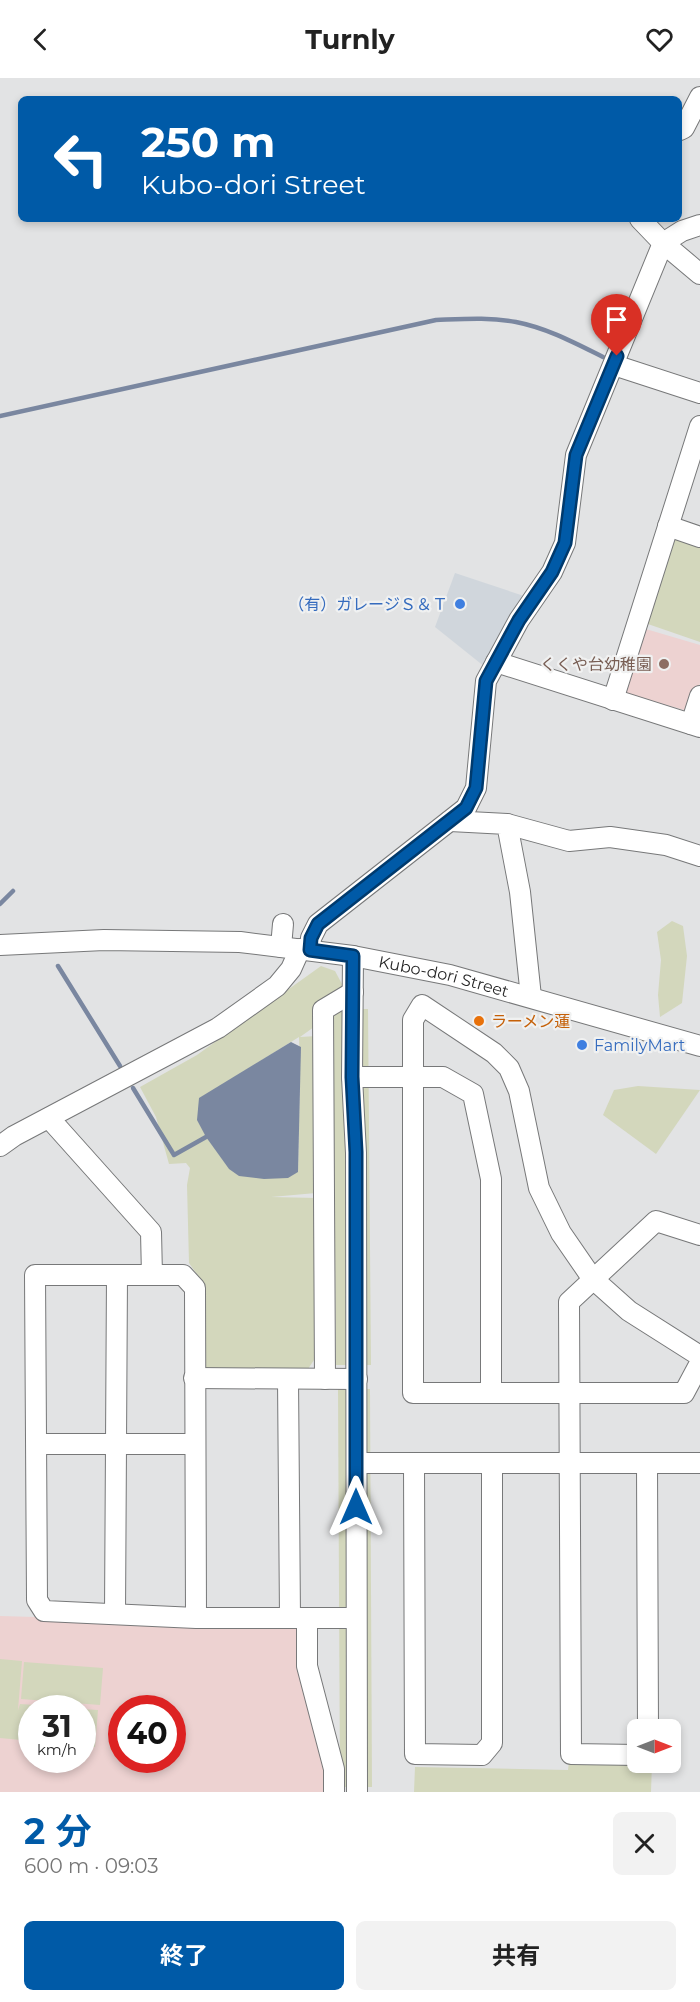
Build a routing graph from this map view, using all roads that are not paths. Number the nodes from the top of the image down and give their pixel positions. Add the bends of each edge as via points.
1 (700, 97) edge
2 (682, 129) edge
3 (642, 222) edge
4 (700, 225) edge
5 (663, 243) junction
6 (700, 274) edge
7 (614, 365) junction
8 (700, 393) edge
9 (700, 426) edge
10 (668, 526) junction
11 (700, 537) edge
12 (496, 662) junction
13 (700, 696) edge
14 (613, 700) junction
15 (695, 726) edge
16 (450, 822) junction
17 (507, 824) junction
18 (700, 856) edge
19 (283, 924) dead end
20 (0, 945) edge
21 (297, 949) junction
22 (353, 956) junction
23 (353, 992) junction
24 (531, 997) junction
25 (700, 1046) edge
26 (352, 1077) junction
27 (413, 1077) junction
28 (49, 1118) junction
29 (0, 1146) edge
30 (700, 1235) edge
31 (117, 1275) junction
32 (152, 1275) junction
33 (592, 1278) junction
34 (700, 1356) edge
35 (700, 1363) edge
36 (194, 1378) junction
37 (288, 1379) junction
38 (324, 1379) junction
39 (357, 1379) junction
40 (569, 1393) junction
41 (491, 1394) junction
42 (116, 1443) junction
43 (37, 1444) junction
44 (195, 1444) junction
45 (357, 1463) junction
46 (414, 1463) junction
47 (571, 1463) junction
48 (647, 1463) junction
49 (700, 1463) edge
50 (492, 1464) junction
51 (115, 1614) junction
52 (196, 1618) junction
53 (299, 1618) junction
54 (355, 1618) junction
55 (648, 1719) edge
56 (627, 1755) edge
57 (334, 1792) edge
58 (357, 1792) edge

1 - 2 street
3 - 5 street
4 - 5 street
5 - 6 street
5 - 7 street
7 - 8 street
7 - 12 street via 576,455 565,543 552,572
9 - 10 street
10 - 11 street
10 - 14 street
12 - 14 street
12 - 16 street via 486,681 476,788 466,808
13 - 15 street
14 - 15 street
16 - 17 street
16 - 21 street via 318,924 311,938
17 - 18 street via 569,841 610,837 666,845
17 - 24 street via 520,892
19 - 21 street
20 - 21 street, Kubo-dori Street via 104,940 240,942
21 - 22 street, Kubo-dori Street
21 - 28 street via 291,969 277,986 218,1028
22 - 23 street
22 - 24 street, Kubo-dori Street via 450,975
23 - 26 street
23 - 38 street via 323,1010
24 - 25 street, Kubo-dori Street
26 - 27 street
26 - 39 street
27 - 33 street via 413,1020 422,1005 494,1053 509,1068 519,1091 539,1188 561,1233
27 - 41 street via 443,1077 473,1094 491,1179
27 - 41 street via 413,1393
28 - 29 street
28 - 32 street via 151,1232
30 - 33 street via 656,1221
31 - 32 street
31 - 42 street
31 - 43 street via 35,1275
32 - 36 street via 183,1275 195,1288
33 - 34 street via 629,1311
33 - 40 street via 569,1302
35 - 40 street via 684,1394
36 - 37 street
36 - 44 street
37 - 38 street
37 - 53 street
38 - 39 street
39 - 45 street
40 - 41 street
40 - 47 street
42 - 43 street
42 - 44 street
42 - 51 street
43 - 51 street via 38,1600 44,1611
44 - 52 street
45 - 46 street
45 - 54 street
46 - 50 street
46 - 50 street via 415,1754 482,1755 492,1743
47 - 48 street
47 - 50 street
47 - 56 street via 571,1754
48 - 49 street
48 - 55 street
51 - 52 street
52 - 53 street
53 - 54 street
53 - 57 street via 307,1666 334,1769
54 - 58 street

